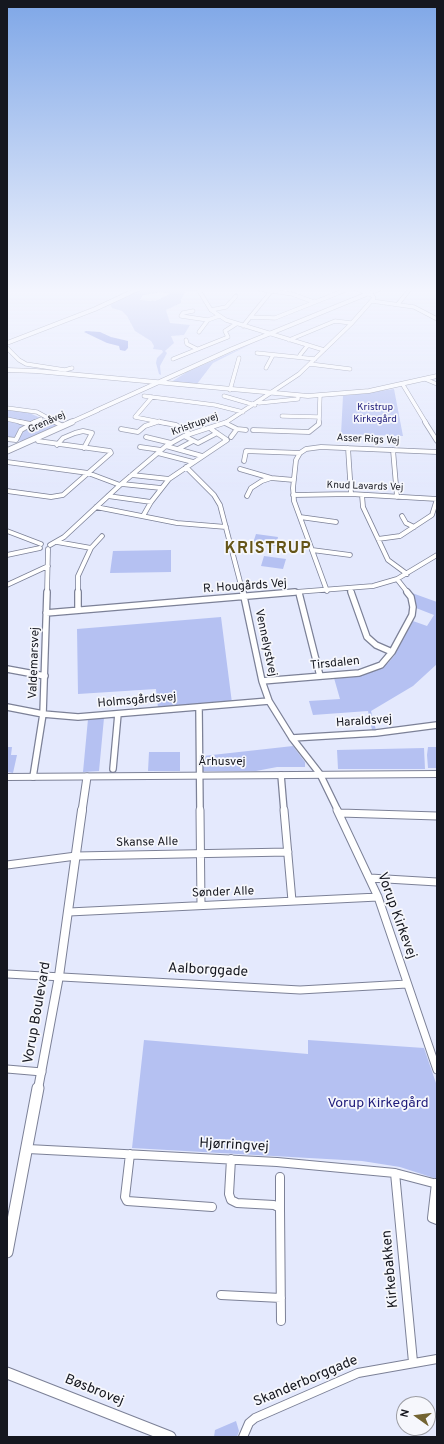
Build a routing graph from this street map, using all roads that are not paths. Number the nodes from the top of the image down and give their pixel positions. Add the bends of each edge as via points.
1 (15, 356) edge
2 (179, 356) edge
3 (217, 356) edge
4 (272, 356) edge
5 (293, 356) edge
6 (318, 356) edge
7 (239, 358) dead end
8 (173, 359) dead end
9 (315, 359) junction
10 (200, 364) junction
11 (310, 364) junction
12 (72, 368) dead end
13 (266, 368) dead end
14 (350, 369) dead end
15 (7, 371) edge
16 (184, 371) junction
17 (437, 376) edge
18 (425, 379) junction
19 (138, 380) junction
20 (157, 384) junction
21 (402, 385) junction
22 (436, 385) edge
23 (230, 390) junction
24 (271, 394) junction
25 (144, 396) dead end
26 (224, 396) dead end
27 (298, 396) junction
28 (320, 396) junction
29 (152, 397) junction
30 (257, 404) junction
31 (7, 408) edge
32 (243, 412) junction
33 (282, 416) dead end
34 (319, 416) junction
35 (7, 419) edge
36 (41, 419) dead end
37 (159, 420) junction
38 (225, 423) junction
39 (30, 424) junction
40 (63, 426) junction
41 (121, 429) dead end
42 (211, 429) junction
43 (237, 429) junction
44 (246, 430) dead end
45 (253, 430) dead end
46 (217, 433) junction
47 (190, 434) junction
48 (184, 436) junction
49 (146, 437) dead end
50 (231, 437) dead end
51 (7, 439) edge
52 (38, 441) dead end
53 (193, 441) junction
54 (437, 441) edge
55 (171, 443) junction
56 (56, 445) junction
57 (166, 446) junction
58 (84, 448) junction
59 (140, 448) dead end
60 (348, 448) junction
61 (178, 449) junction
62 (393, 450) junction
63 (7, 451) edge
64 (160, 451) junction
65 (437, 452) edge
66 (300, 453) junction
67 (202, 456) junction
68 (244, 461) dead end
69 (7, 462) edge
70 (194, 462) junction
71 (186, 467) junction
72 (240, 469) dead end
73 (88, 473) junction
74 (132, 475) junction
75 (271, 478) junction
76 (169, 479) junction
77 (294, 480) junction
78 (121, 484) junction
79 (161, 488) junction
80 (7, 491) edge
81 (351, 494) junction
82 (293, 495) junction
83 (362, 495) junction
84 (108, 496) junction
85 (247, 496) dead end
86 (397, 497) junction
87 (437, 499) edge
88 (151, 502) junction
89 (96, 507) junction
90 (143, 516) junction
91 (402, 516) dead end
92 (300, 518) junction
93 (336, 522) dead end
94 (226, 527) junction
95 (414, 527) junction
96 (7, 531) edge
97 (102, 536) dead end
98 (378, 539) junction
99 (57, 542) junction
100 (41, 546) junction
101 (49, 547) junction
102 (91, 548) junction
103 (312, 550) junction
104 (437, 554) edge
105 (7, 555) edge
106 (350, 555) dead end
107 (48, 566) junction
108 (34, 573) junction
109 (407, 574) junction
110 (47, 576) junction
111 (397, 579) junction
112 (7, 585) edge
113 (350, 589) junction
114 (327, 591) junction
115 (299, 593) junction
116 (244, 597) junction
117 (78, 610) junction
118 (46, 612) junction
119 (392, 652) junction
120 (7, 669) edge
121 (45, 676) junction
122 (320, 676) junction
123 (262, 681) junction
124 (269, 701) junction
125 (7, 707) edge
126 (199, 707) junction
127 (43, 714) junction
128 (118, 714) junction
129 (437, 725) edge
130 (292, 738) junction
131 (113, 769) dead end
132 (320, 774) junction
133 (437, 774) edge
134 (199, 775) junction
135 (281, 775) junction
136 (7, 777) edge
137 (33, 777) junction
138 (87, 777) junction
139 (340, 813) junction
140 (437, 816) edge
141 (288, 852) junction
142 (201, 853) junction
143 (76, 856) junction
144 (7, 865) edge
145 (370, 878) junction
146 (437, 882) edge
147 (378, 897) junction
148 (292, 901) junction
149 (201, 905) junction
150 (69, 912) junction
151 (7, 974) edge
152 (60, 976) junction
153 (407, 984) junction
154 (7, 1069) edge
155 (437, 1070) edge
156 (42, 1072) junction
157 (28, 1149) junction
158 (130, 1154) junction
159 (231, 1159) junction
160 (395, 1173) junction
161 (280, 1177) dead end
162 (436, 1184) edge
163 (212, 1207) dead end
164 (280, 1208) junction
165 (437, 1220) edge
166 (7, 1252) edge
167 (221, 1295) dead end
168 (281, 1298) junction
169 (281, 1321) dead end
170 (437, 1359) edge
171 (413, 1362) junction
172 (7, 1373) edge
173 (170, 1437) edge
174 (243, 1437) edge

1 - 12 street via 26,364 65,370
2 - 8 street
3 - 10 street, Grenåvej
4 - 13 street
5 - 9 street
6 - 9 street, Kristrupvej
7 - 23 street
9 - 11 street, Kristrupvej
10 - 16 street, Grenåvej
10 - 20 street, Grenåvej
11 - 14 street
11 - 24 street, Kristrupvej
15 - 19 street
15 - 20 street
16 - 19 street via 161,379
16 - 20 street, Grenåvej
17 - 18 street
18 - 21 street
18 - 22 street
19 - 20 street
20 - 23 street
20 - 40 street, Grenåvej
21 - 28 street
21 - 54 street
23 - 24 street
24 - 27 street
24 - 30 street, Kristrupvej
25 - 29 street
26 - 30 street
27 - 28 street
27 - 30 street via 298,399
28 - 34 street
29 - 32 street via 215,404
29 - 37 street via 147,406 135,417
30 - 32 street, Kristrupvej
31 - 40 street via 34,411
32 - 38 street, Kristrupvej
33 - 34 street
34 - 45 street via 319,424 309,432
35 - 39 street
36 - 39 street
37 - 41 street via 138,432
37 - 47 street via 176,425
38 - 42 street, Kristrupvej
38 - 43 street
39 - 51 street via 19,432 16,440
40 - 63 street, Grenåvej
42 - 46 street
42 - 47 street, Kristrupvej
43 - 44 street
43 - 50 street
46 - 53 street via 198,443
46 - 67 street via 227,440
47 - 48 street, Kristrupvej
48 - 53 street
48 - 55 street, Kristrupvej
49 - 55 street
52 - 56 street
53 - 61 street
55 - 57 street, Kristrupvej
56 - 58 street
56 - 58 street via 63,438 75,433 92,433
57 - 61 street
57 - 64 street, Kristrupvej
58 - 73 street via 111,452
59 - 64 street via 141,446
60 - 62 street, Asser Rigs Vej
60 - 66 street, Asser Rigs Vej via 316,447
60 - 81 street
61 - 67 street
62 - 65 street, Asser Rigs Vej
62 - 86 street
64 - 70 street
64 - 74 street, Kristrupvej
66 - 68 street, Asser Rigs Vej via 246,451
66 - 77 street via 296,460
67 - 70 street
69 - 73 street
70 - 71 street
71 - 76 street
71 - 94 street, Vennelystvej via 214,495 220,505
72 - 75 street
73 - 78 street
73 - 80 street via 67,493 57,497
74 - 76 street
74 - 78 street, Kristrupvej
75 - 77 street
75 - 85 street via 251,488
76 - 79 street
77 - 82 street
78 - 79 street
78 - 84 street, Kristrupvej
79 - 88 street
81 - 82 street, Knud Lavards Vej
81 - 83 street, Knud Lavards Vej
82 - 92 street
83 - 86 street, Knud Lavards Vej
83 - 98 street via 363,507
84 - 88 street
84 - 89 street, Kristrupvej
86 - 87 street, Knud Lavards Vej
87 - 95 street via 436,510 432,515
88 - 90 street
89 - 90 street
89 - 99 street, Kristrupvej
90 - 94 street via 177,523
91 - 95 street via 406,523
92 - 93 street
92 - 103 street
94 - 116 street, Vennelystvej
95 - 98 street via 400,536
96 - 100 street
97 - 102 street
98 - 109 street via 388,560
99 - 101 street, Kristrupvej
99 - 102 street
100 - 101 street
100 - 105 street
101 - 107 street, Valdemarsvej
102 - 117 street via 78,576
103 - 106 street
103 - 114 street
104 - 109 street, R. Hougårds Vej
107 - 108 street
107 - 110 street, Valdemarsvej
108 - 110 street
108 - 112 street
109 - 111 street, R. Hougårds Vej
110 - 118 street, Valdemarsvej
111 - 113 street, R. Hougårds Vej
111 - 119 street, Tirsdalen via 407,590 413,607 412,615
113 - 114 street, R. Hougårds Vej
113 - 119 street via 367,637 376,645
114 - 115 street, R. Hougårds Vej
115 - 116 street, R. Hougårds Vej
115 - 122 street
116 - 117 street, R. Hougårds Vej
116 - 123 street, Vennelystvej
117 - 118 street, R. Hougårds Vej
118 - 121 street, Valdemarsvej
119 - 122 street, Tirsdalen via 381,665 371,670
120 - 121 street
121 - 127 street, Valdemarsvej
122 - 123 street, Tirsdalen
123 - 124 street, Vennelystvej
124 - 126 street, Holmsgårdsvej
124 - 130 street, Vennelystvej
125 - 127 street, Holmsgårdsvej
126 - 128 street, Holmsgårdsvej
126 - 134 street
127 - 128 street, Holmsgårdsvej via 78,717
127 - 137 street, Valdemarsvej
128 - 131 street
129 - 130 street, Haraldsvej via 376,733
130 - 132 street, Vennelystvej
132 - 133 main road, Århusvej
132 - 135 main road, Århusvej
132 - 139 street, Vorup Kirkevej
134 - 135 main road, Århusvej
134 - 138 main road, Århusvej
134 - 142 street
135 - 141 street
136 - 137 main road, Århusvej
137 - 138 main road, Århusvej
138 - 143 street, Vorup Boulevard
139 - 140 street
139 - 145 street, Vorup Kirkevej
141 - 142 street, Skanse Alle
141 - 148 street
142 - 143 street, Skanse Alle
142 - 149 street
143 - 144 street, Skanse Alle
143 - 150 street, Vorup Boulevard
145 - 146 street
145 - 147 street, Vorup Kirkevej
147 - 148 street, Sønder Alle
147 - 153 street, Vorup Kirkevej
148 - 149 street, Sønder Alle
149 - 150 street, Sønder Alle
150 - 152 street, Vorup Boulevard
151 - 152 street, Aalborggade
152 - 153 street, Aalborggade via 300,990
152 - 156 street, Vorup Boulevard
153 - 155 street, Vorup Kirkevej
154 - 156 street
156 - 157 street, Vorup Boulevard
157 - 158 street, Hjørringvej
157 - 166 street, Vorup Boulevard
158 - 159 street, Hjørringvej
158 - 163 street via 125,1196 128,1201
159 - 160 street, Hjørringvej
159 - 164 street via 231,1200
160 - 162 street, Hjørringvej
160 - 171 street, Kirkebakken
161 - 164 street
162 - 165 street via 432,1218
164 - 168 street
167 - 168 street
168 - 169 street
170 - 171 street, Skanderborggade
171 - 174 street, Skanderborggade via 358,1373 257,1417 249,1423
172 - 173 street, Bøsbrovej

